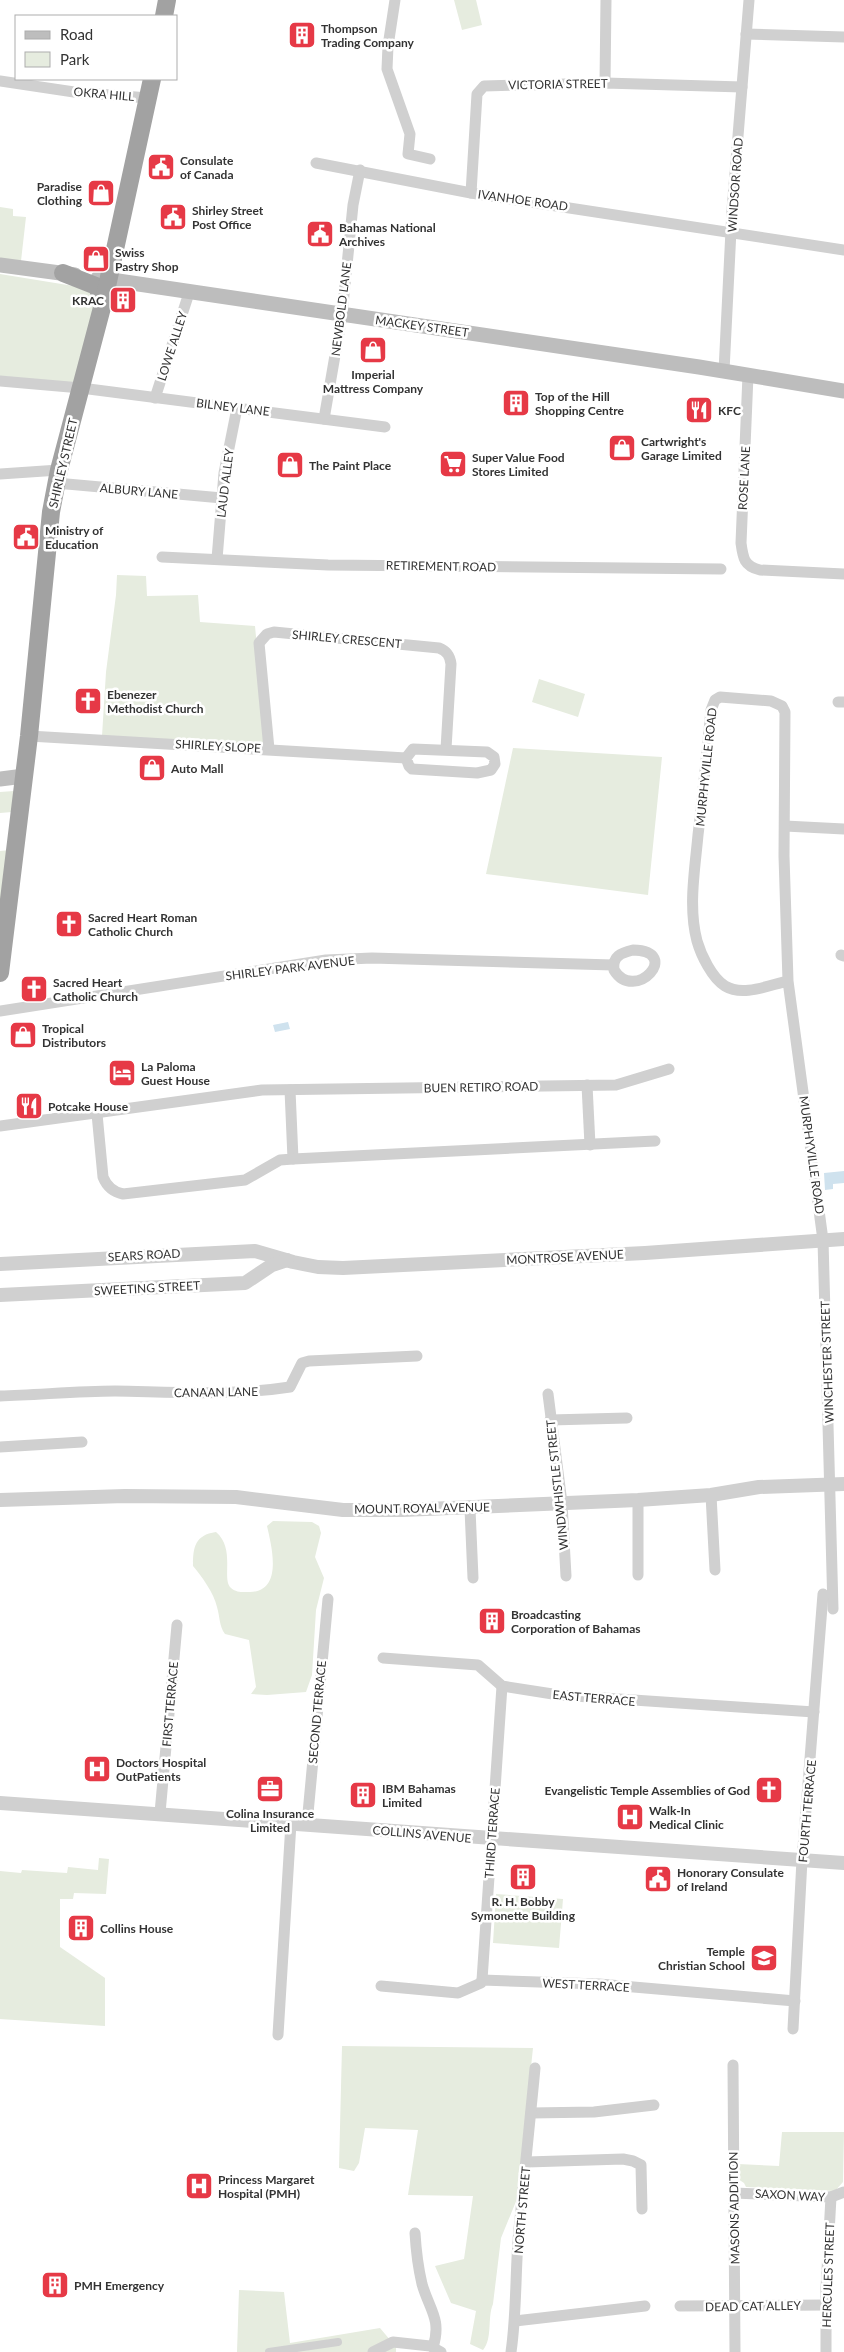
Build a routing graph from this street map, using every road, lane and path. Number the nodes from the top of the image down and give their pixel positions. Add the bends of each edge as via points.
1 (167, 0) edge
2 (395, 0) edge
3 (606, 0) edge
4 (748, 0) edge
5 (164, 15) edge
6 (746, 34) junction
7 (844, 37) edge
8 (152, 80) edge
9 (0, 81) edge
10 (605, 83) junction
11 (742, 87) junction
12 (148, 98) junction
13 (430, 159) dead end
14 (316, 164) dead end
15 (360, 170) junction
16 (471, 192) junction
17 (731, 232) junction
18 (844, 250) edge
19 (0, 264) edge
20 (63, 273) junction
21 (109, 280) junction
22 (189, 293) junction
23 (104, 300) junction
24 (342, 315) junction
25 (724, 371) junction
26 (748, 375) junction
27 (0, 381) edge
28 (81, 388) junction
29 (844, 391) edge
30 (155, 398) junction
31 (237, 408) junction
32 (324, 419) junction
33 (385, 427) dead end
34 (0, 474) edge
35 (57, 477) junction
36 (222, 498) junction
37 (162, 557) dead end
38 (217, 559) junction
39 (721, 569) dead end
40 (844, 574) edge
41 (29, 736) junction
42 (269, 749) junction
43 (446, 749) junction
44 (406, 758) junction
45 (24, 776) junction
46 (0, 779) edge
47 (784, 826) junction
48 (844, 829) edge
49 (1, 956) edge
50 (613, 966) dead end
51 (0, 974) edge
52 (788, 981) junction
53 (0, 1011) edge
54 (669, 1069) dead end
55 (587, 1085) junction
56 (290, 1090) junction
57 (97, 1114) junction
58 (0, 1126) edge
59 (655, 1141) dead end
60 (590, 1145) junction
61 (293, 1159) junction
62 (844, 1239) edge
63 (823, 1240) junction
64 (287, 1260) junction
65 (0, 1264) edge
66 (0, 1295) edge
67 (417, 1356) dead end
68 (548, 1394) dead end
69 (0, 1396) edge
70 (627, 1418) dead end
71 (550, 1420) junction
72 (82, 1442) dead end
73 (0, 1447) edge
74 (837, 1484) edge
75 (711, 1495) junction
76 (0, 1500) edge
77 (638, 1500) junction
78 (562, 1503) junction
79 (470, 1509) junction
80 (715, 1570) dead end
81 (638, 1575) dead end
82 (566, 1576) dead end
83 (473, 1578) dead end
84 (823, 1594) dead end
85 (328, 1599) dead end
86 (833, 1609) dead end
87 (177, 1625) dead end
88 (383, 1658) dead end
89 (502, 1686) junction
90 (814, 1712) junction
91 (0, 1803) edge
92 (160, 1813) junction
93 (291, 1823) junction
94 (307, 1824) junction
95 (492, 1840) junction
96 (802, 1860) junction
97 (844, 1863) edge
98 (482, 1980) junction
99 (381, 1986) dead end
100 (795, 2001) junction
101 (793, 2029) dead end
102 (278, 2034) dead end
103 (733, 2065) dead end
104 (535, 2068) dead end
105 (654, 2105) dead end
106 (531, 2113) junction
107 (527, 2162) junction
108 (844, 2192) edge
109 (734, 2193) junction
110 (832, 2197) junction
111 (642, 2209) dead end
112 (415, 2233) dead end
113 (826, 2305) junction
114 (645, 2306) dead end
115 (680, 2306) dead end
116 (735, 2306) junction
117 (515, 2321) junction
118 (338, 2342) dead end
119 (437, 2350) edge
120 (269, 2352) edge
121 (373, 2352) edge
122 (511, 2352) edge
123 (735, 2352) edge
124 (826, 2352) edge

1 - 5 highway
2 - 13 street via 387,69 410,134 408,154
3 - 10 street
4 - 6 street, WINDSOR ROAD
6 - 7 street
6 - 11 street, WINDSOR ROAD
8 - 12 highway, SHIRLEY STREET
9 - 12 street, OKRA HILL
10 - 11 street, VICTORIA STREET
10 - 16 street, VICTORIA STREET via 484,86 477,94
11 - 17 street, WINDSOR ROAD
12 - 21 highway, SHIRLEY STREET
14 - 15 street, IVANHOE ROAD
15 - 16 street, IVANHOE ROAD
15 - 24 street, NEWBOLD LANE via 353,205
16 - 17 street, IVANHOE ROAD
17 - 18 street, IVANHOE ROAD
17 - 25 street, WINDSOR ROAD
19 - 20 main road, MACKEY STREET
20 - 21 main road, MACKEY STREET
20 - 23 highway via 96,286
21 - 22 main road, MACKEY STREET
21 - 23 highway, SHIRLEY STREET
22 - 24 main road, MACKEY STREET
22 - 30 street, LOWE ALLEY
23 - 28 highway, SHIRLEY STREET
24 - 25 main road, MACKEY STREET
24 - 32 street, NEWBOLD LANE
25 - 26 main road, MACKEY STREET
26 - 29 main road, MACKEY STREET
26 - 40 street, ROSE LANE via 743,559 747,565 760,570
27 - 28 street, BILNEY LANE
28 - 30 street, BILNEY LANE
28 - 35 highway, SHIRLEY STREET
30 - 31 street, BILNEY LANE
31 - 32 street, BILNEY LANE
31 - 36 street, LAUD ALLEY
32 - 33 street, BILNEY LANE
34 - 35 street, ALBURY LANE
35 - 36 street, ALBURY LANE
35 - 41 highway, SHIRLEY STREET
36 - 38 street, LAUD ALLEY
37 - 38 street, RETIREMENT ROAD
38 - 39 street, RETIREMENT ROAD via 328,565
41 - 42 street, SHIRLEY SLOPE
41 - 45 highway, SHIRLEY STREET
42 - 43 street, SHIRLEY CRESCENT via 260,643 267,634 274,632 445,650 451,659
42 - 44 street, SHIRLEY SLOPE
43 - 44 street, SHIRLEY SLOPE via 413,749
43 - 44 street, SHIRLEY SLOPE via 487,752 494,757 495,764 487,772 418,769 409,766
45 - 46 main road
45 - 49 highway, SHIRLEY STREET
47 - 48 street
47 - 52 street, MURPHYVILLE ROAD
47 - 52 street, MURPHYVILLE ROAD via 785,712 782,706 771,701 720,697 711,710 694,883 697,940 703,956 724,985 746,990
49 - 51 highway, SHIRLEY STREET
50 - 53 street, SHIRLEY PARK AVENUE via 372,958 326,960
52 - 63 street, MURPHYVILLE ROAD
54 - 55 street, BUEN RETIRO ROAD via 616,1085
55 - 56 street, BUEN RETIRO ROAD
55 - 60 street
56 - 57 street, BUEN RETIRO ROAD via 262,1090
56 - 61 street
57 - 58 street, BUEN RETIRO ROAD
57 - 61 street via 103,1177 115,1192 123,1194 245,1180 280,1160
59 - 60 street
60 - 61 street
62 - 63 street, MONTROSE AVENUE
63 - 64 street, MONTROSE AVENUE via 372,1267 318,1267
63 - 74 street, WINCHESTER STREET
64 - 65 street, SEARS ROAD via 255,1250
64 - 66 street, SWEETING STREET via 272,1265 245,1283
67 - 69 street, CANAAN LANE via 309,1361 302,1363 290,1388 268,1391 236,1394 112,1391
68 - 71 street, WINDWHISTLE STREET
70 - 71 street
71 - 78 street, WINDWHISTLE STREET
72 - 73 street
74 - 75 street, MOUNT ROYAL AVENUE via 759,1487
74 - 86 street
75 - 77 street, MOUNT ROYAL AVENUE
75 - 80 street
76 - 79 street, MOUNT ROYAL AVENUE via 236,1497 343,1510
77 - 78 street, MOUNT ROYAL AVENUE
77 - 81 street
78 - 79 street, MOUNT ROYAL AVENUE
78 - 82 street, WINDWHISTLE STREET
79 - 83 street
84 - 90 street, FOURTH TERRACE
85 - 94 street, SECOND TERRACE
87 - 92 street, FIRST TERRACE
88 - 89 street via 478,1665
89 - 90 street, EAST TERRACE via 610,1700
89 - 95 street, THIRD TERRACE
90 - 96 street, FOURTH TERRACE
91 - 92 street, COLLINS AVENUE
92 - 93 street, COLLINS AVENUE
93 - 94 street, COLLINS AVENUE
93 - 102 street
94 - 95 street, COLLINS AVENUE
95 - 96 street, COLLINS AVENUE
95 - 98 street, THIRD TERRACE
96 - 97 street, COLLINS AVENUE
96 - 100 street, FOURTH TERRACE
98 - 99 street via 458,1993
98 - 100 street, WEST TERRACE via 599,1984
100 - 101 street, FOURTH TERRACE
103 - 109 street, MASONS ADDITION
104 - 106 street, NORTH STREET
105 - 106 street via 594,2112
106 - 107 street, NORTH STREET
107 - 111 street via 623,2159 638,2163 641,2165
107 - 117 street, NORTH STREET via 519,2230
108 - 110 street, SAXON WAY
109 - 110 street, SAXON WAY
109 - 116 street, MASONS ADDITION
110 - 113 street, HERCULES STREET
112 - 119 street via 420,2274 436,2315
113 - 116 street, DEAD CAT ALLEY
113 - 124 street, HERCULES STREET
114 - 117 street
115 - 116 street, DEAD CAT ALLEY
116 - 123 street, MASONS ADDITION
117 - 122 street, NORTH STREET
118 - 120 street
119 - 121 street via 393,2342

